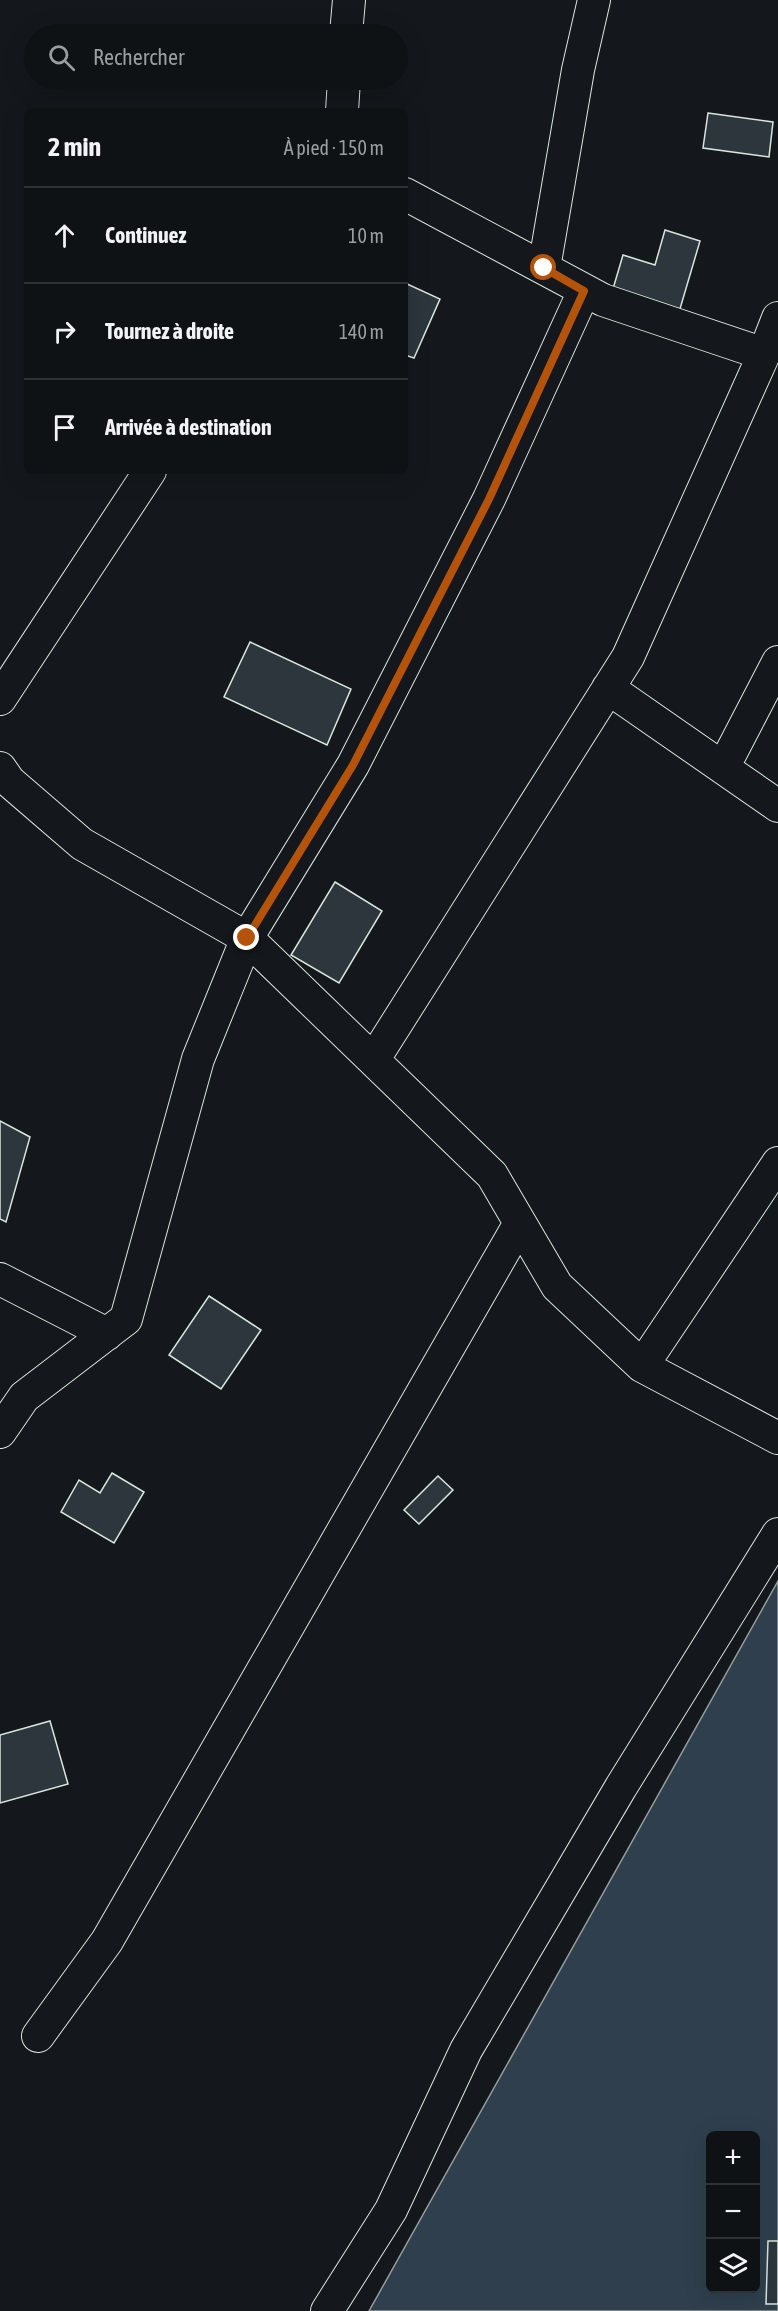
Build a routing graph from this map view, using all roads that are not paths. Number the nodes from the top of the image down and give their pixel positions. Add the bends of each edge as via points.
1 (349, 0) edge
2 (594, 0) edge
3 (347, 24) edge
4 (343, 90) edge
5 (342, 108) edge
6 (408, 196) edge
7 (544, 268) junction
8 (584, 291) junction
9 (778, 318) edge
10 (764, 354) junction
11 (148, 474) edge
12 (778, 662) edge
13 (608, 688) junction
14 (0, 699) edge
15 (0, 768) edge
16 (723, 768) junction
17 (778, 806) edge
18 (247, 938) junction
19 (374, 1059) junction
20 (778, 1163) edge
21 (520, 1223) junction
22 (0, 1279) edge
23 (107, 1334) junction
24 (642, 1366) junction
25 (0, 1432) edge
26 (778, 1438) edge
27 (778, 1534) edge
28 (38, 2036) dead end
29 (327, 2311) edge

1 - 3 street
2 - 7 street via 578,69
4 - 5 street
6 - 7 street
7 - 8 street
8 - 10 street
8 - 18 street via 489,499 353,765
9 - 10 street
10 - 13 street via 628,657
11 - 14 street
12 - 16 street
13 - 16 street
13 - 19 street
15 - 18 street via 9,781 82,844
16 - 17 street
18 - 19 street
18 - 23 street via 198,1059 126,1319
19 - 21 street via 492,1175
20 - 24 street
21 - 24 street via 557,1286
21 - 28 street via 107,1941
22 - 23 street
23 - 25 street via 24,1397
24 - 26 street
27 - 29 street via 621,1787 466,2050 391,2210

